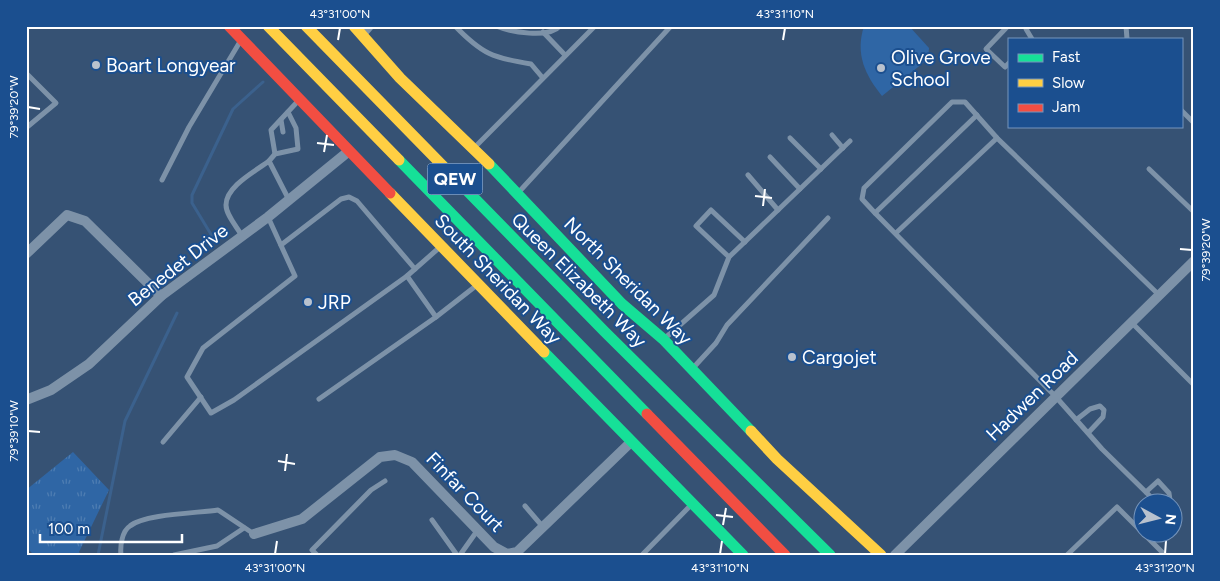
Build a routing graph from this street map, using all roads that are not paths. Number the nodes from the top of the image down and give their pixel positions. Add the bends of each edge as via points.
1 (229, 26) edge
2 (268, 26) edge
3 (306, 26) edge
4 (455, 26) edge
5 (496, 26) edge
6 (560, 26) edge
7 (595, 26) edge
8 (671, 26) edge
9 (1008, 26) edge
10 (362, 29) edge
11 (543, 32) junction
12 (241, 40) junction
13 (565, 55) junction
14 (1008, 64) edge
15 (26, 73) edge
16 (542, 78) junction
17 (299, 100) junction
18 (1182, 111) edge
19 (288, 112) junction
20 (977, 115) junction
21 (281, 120) junction
22 (1194, 123) edge
23 (26, 128) edge
24 (283, 132) dead end
25 (832, 135) dead end
26 (790, 138) dead end
27 (997, 138) junction
28 (850, 141) dead end
29 (285, 145) dead end
30 (843, 148) junction
31 (474, 149) junction
32 (348, 151) junction
33 (286, 152) junction
34 (275, 154) junction
35 (770, 157) dead end
36 (269, 161) junction
37 (821, 169) junction
38 (1149, 169) dead end
39 (748, 176) dead end
40 (162, 180) dead end
41 (800, 189) junction
42 (518, 193) junction
43 (289, 200) junction
44 (778, 210) junction
45 (1194, 212) edge
46 (875, 213) junction
47 (268, 218) junction
48 (828, 218) dead end
49 (896, 233) junction
50 (242, 236) junction
51 (745, 242) junction
52 (281, 245) junction
53 (442, 246) junction
54 (26, 254) edge
55 (729, 257) junction
56 (1194, 262) edge
57 (415, 269) junction
58 (407, 276) junction
59 (479, 283) junction
60 (1159, 295) junction
61 (161, 296) junction
62 (436, 317) junction
63 (1132, 323) junction
64 (664, 339) junction
65 (692, 370) junction
66 (1194, 385) edge
67 (201, 397) junction
68 (1056, 397) junction
69 (319, 399) dead end
70 (26, 400) edge
71 (1076, 420) junction
72 (1088, 434) junction
73 (163, 442) dead end
74 (631, 442) junction
75 (385, 481) dead end
76 (1146, 492) joint
77 (1169, 494) edge
78 (691, 504) junction
79 (525, 506) dead end
80 (432, 520) dead end
81 (1132, 522) edge
82 (543, 527) junction
83 (244, 528) junction
84 (477, 531) junction
85 (254, 534) joint
86 (1154, 544) edge
87 (121, 555) edge
88 (174, 555) edge
89 (317, 555) edge
90 (459, 555) edge
91 (642, 555) edge
92 (743, 555) edge
93 (785, 555) edge
94 (830, 555) edge
95 (881, 555) edge
96 (894, 555) edge
97 (1067, 555) edge
98 (1165, 555) edge

1 - 12 main road, South Sheridan Way
2 - 93 main road, QEW
3 - 94 main road, Queen Elizabeth Way / QEW via 605,332
4 - 16 lane via 477,48 498,58 531,64
5 - 11 lane via 512,32
6 - 11 lane via 556,31
7 - 13 lane
8 - 42 lane
9 - 14 lane via 986,49 1005,67
10 - 31 main road, North Sheridan Way via 400,78
11 - 13 lane
12 - 17 main road, South Sheridan Way
12 - 40 lane via 188,127
13 - 16 lane
15 - 23 lane via 56,103
16 - 31 lane
17 - 19 lane
17 - 32 main road, South Sheridan Way
18 - 22 lane
19 - 21 lane
19 - 33 lane via 296,128 298,149
20 - 27 lane
20 - 46 lane
20 - 46 lane via 965,102 952,102 864,188 862,199
21 - 24 lane
21 - 34 lane via 271,130
25 - 30 lane
26 - 37 lane
27 - 49 lane
27 - 60 lane
28 - 30 lane
29 - 33 lane
30 - 37 lane
31 - 42 main road, North Sheridan Way
32 - 43 street, Benedet Drive
32 - 53 main road, South Sheridan Way
33 - 34 lane
34 - 36 lane
35 - 41 lane
36 - 43 lane
36 - 50 lane via 232,190 228,198 228,211
37 - 41 lane
38 - 45 lane
39 - 44 lane
41 - 44 lane
42 - 64 main road, North Sheridan Way via 622,304
43 - 47 street, Benedet Drive
44 - 51 lane
46 - 49 lane
47 - 50 street, Benedet Drive
47 - 52 lane
48 - 65 lane via 727,325
49 - 68 lane
50 - 61 street, Benedet Drive
51 - 55 lane
51 - 55 lane via 711,210 696,226
52 - 57 lane via 341,199 349,197 358,200
52 - 67 lane via 296,276 203,348 187,377
53 - 57 lane
53 - 59 main road, South Sheridan Way
54 - 61 street via 67,215 75,217 85,221
55 - 64 lane via 714,294
56 - 60 street, Hadwen Road
57 - 58 lane
58 - 62 lane
58 - 67 lane via 234,400 211,413
59 - 62 lane
59 - 74 main road, South Sheridan Way
60 - 63 street, Hadwen Road
61 - 70 street, Benedet Drive via 89,364 51,390
62 - 69 lane
63 - 66 lane
63 - 68 street, Hadwen Road
64 - 65 main road, North Sheridan Way
65 - 95 main road, North Sheridan Way via 777,459
67 - 73 lane
68 - 71 lane
68 - 96 street, Hadwen Road
71 - 72 lane
71 - 72 lane via 1095,407 1100,406 1104,410 1103,417
72 - 76 lane
74 - 78 main road, South Sheridan Way
74 - 82 street, Finfar Court
75 - 89 lane via 371,490 312,550
76 - 77 lane via 1158,481
78 - 91 lane
78 - 92 main road, South Sheridan Way
79 - 82 lane
80 - 90 lane
81 - 97 lane via 1117,507
82 - 84 street, Finfar Court via 517,552 507,554
83 - 85 lane
83 - 87 lane via 218,510 144,519 126,530
83 - 88 lane via 217,546
84 - 85 street, Finfar Court via 412,462 395,455 380,457 302,519
84 - 90 lane
86 - 98 lane

